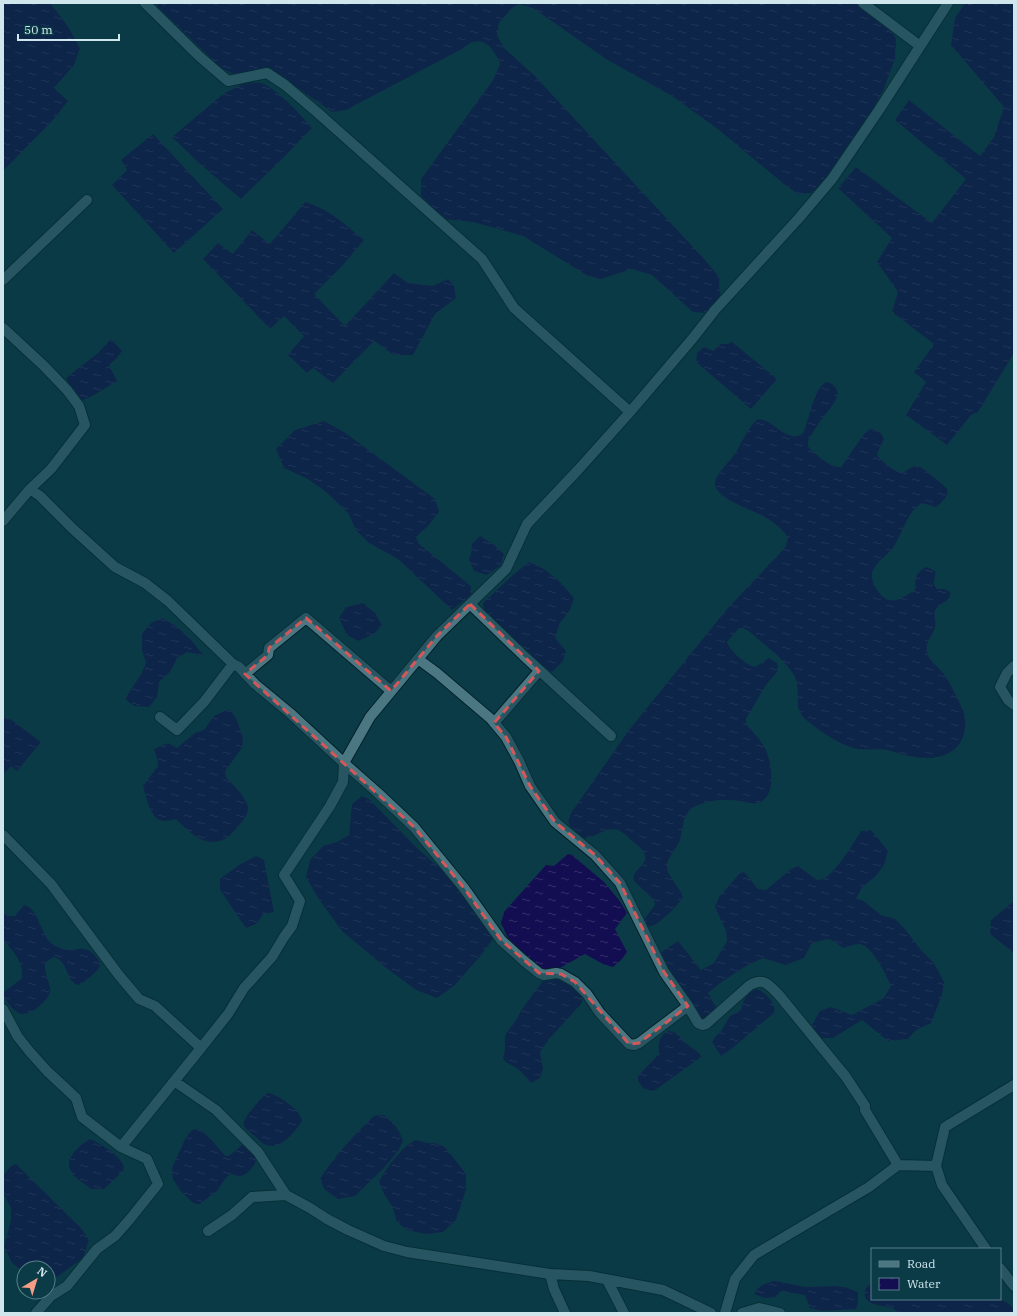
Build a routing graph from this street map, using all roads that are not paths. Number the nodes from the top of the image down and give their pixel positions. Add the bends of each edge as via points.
1 (145, 3) edge
2 (863, 3) edge
3 (948, 3) edge
4 (920, 46) junction
5 (87, 200) dead end
6 (3, 280) edge
7 (3, 328) edge
8 (630, 412) junction
9 (30, 489) junction
10 (3, 521) edge
11 (470, 604) junction
12 (418, 659) junction
13 (233, 664) junction
14 (1014, 666) edge
15 (539, 671) junction
16 (245, 674) junction
17 (391, 691) junction
18 (1014, 705) edge
19 (160, 717) dead end
20 (494, 723) junction
21 (611, 736) dead end
22 (344, 763) junction
23 (3, 835) edge
24 (688, 1006) junction
25 (5, 1016) edge
26 (201, 1048) junction
27 (174, 1081) junction
28 (1014, 1085) edge
29 (121, 1147) junction
30 (898, 1165) junction
31 (936, 1166) junction
32 (286, 1195) junction
33 (208, 1231) dead end
34 (985, 1248) edge
35 (1001, 1269) edge
36 (550, 1274) junction
37 (607, 1280) junction
38 (1014, 1286) edge
39 (36, 1313) edge
40 (565, 1313) edge
41 (624, 1313) edge
42 (711, 1313) edge
43 (725, 1313) edge
44 (742, 1313) edge
45 (780, 1313) edge

1 - 8 street via 228,81 267,73 318,112 482,259 514,308
2 - 4 street
3 - 4 street
4 - 8 street via 832,179 715,310
5 - 6 street
7 - 9 street via 67,390 79,406 85,425 51,469
8 - 11 street via 527,524 506,569
9 - 10 street
9 - 13 street via 115,567 144,583 168,601
11 - 12 street
11 - 15 street
12 - 17 street
12 - 20 street
13 - 16 street
13 - 19 street via 204,702 177,730
14 - 18 street via 1000,687
15 - 20 street
15 - 21 street
16 - 17 street via 268,655 269,648 306,618
16 - 22 street
17 - 22 street via 370,717
20 - 24 street via 506,737 520,761 530,786 555,822 595,855 620,883 664,972
22 - 24 street via 414,827 464,888 501,940 539,973 561,974 575,982 629,1044 639,1043
22 - 26 street via 343,782 284,875 300,901 292,926 272,957 244,988 228,1014
23 - 26 street via 51,884 139,999 155,1006
24 - 30 street via 698,1023 703,1025 750,985 761,981 768,983 846,1077
25 - 29 street via 30,1052 76,1098 82,1116
26 - 27 street
27 - 29 street
27 - 32 street via 216,1110 258,1152
28 - 31 street via 945,1128
29 - 39 street via 147,1159 158,1184 115,1236 97,1249 67,1286 52,1296
30 - 31 street
30 - 43 street via 869,1187 754,1255 735,1278
31 - 34 street via 942,1185
32 - 33 street via 252,1197 232,1215
32 - 36 street via 327,1219 384,1246 407,1252
35 - 38 street
36 - 37 street via 589,1276
36 - 40 street
37 - 41 street
37 - 42 street via 663,1290
44 - 45 street via 759,1308

